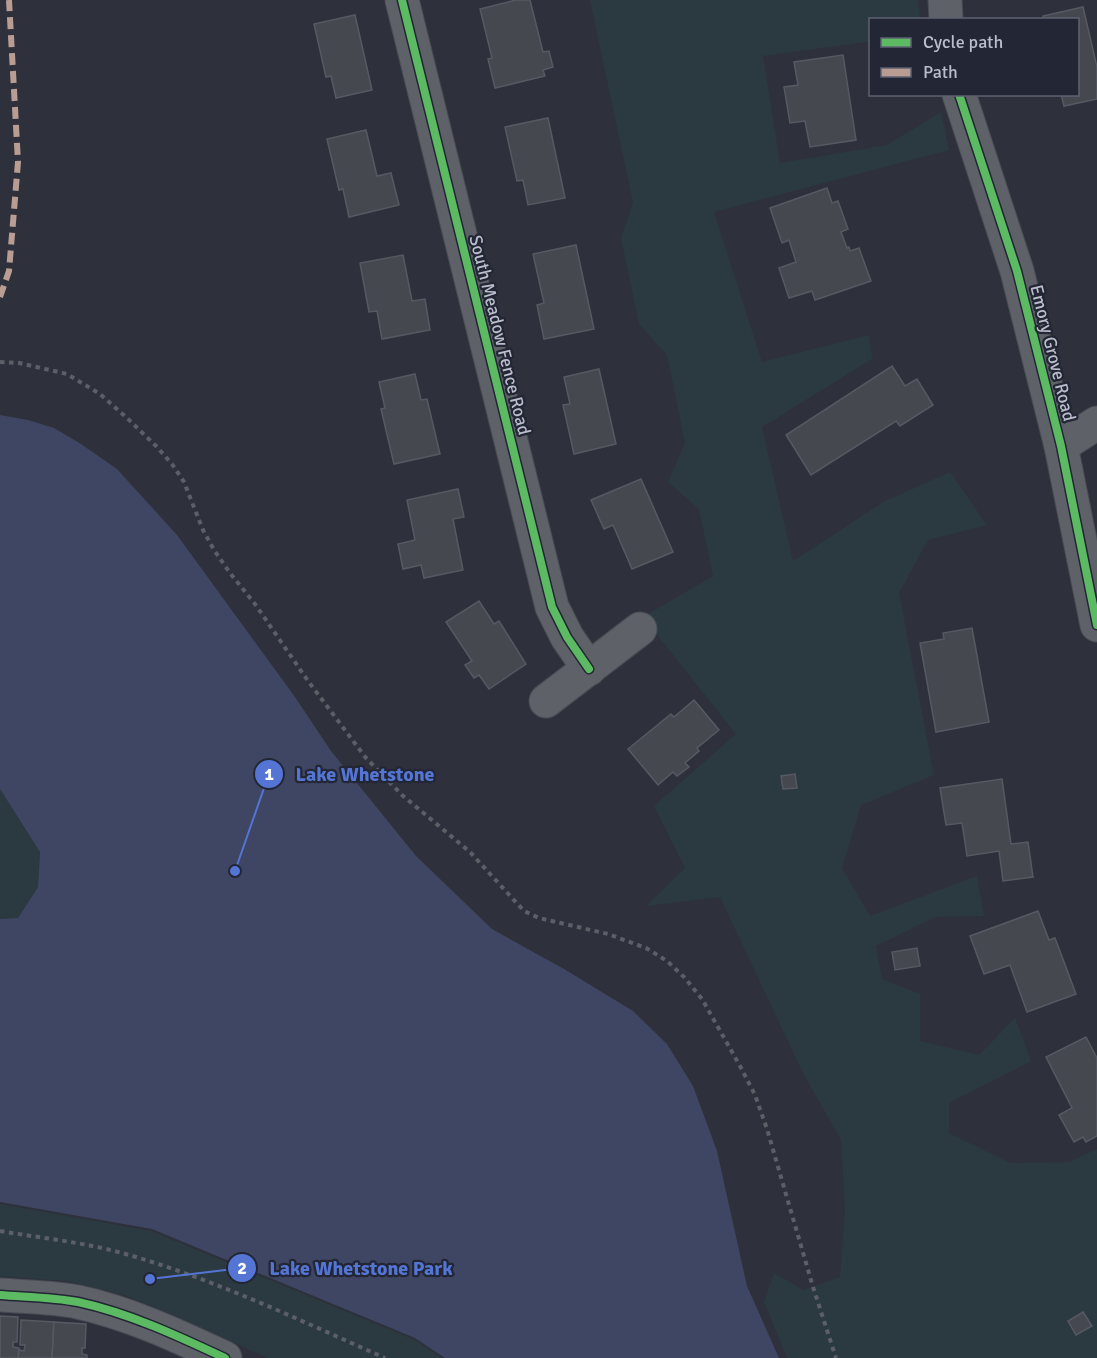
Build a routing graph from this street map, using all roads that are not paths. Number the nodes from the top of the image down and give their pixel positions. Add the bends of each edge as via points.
1 (402, 0) edge
2 (945, 0) edge
3 (946, 18) edge
4 (960, 96) edge
5 (1097, 423) edge
6 (1061, 446) junction
7 (1097, 625) edge
8 (640, 629) dead end
9 (589, 669) junction
10 (546, 701) dead end
11 (0, 1294) edge
12 (225, 1358) edge

1 - 9 street, South Meadow Fence Road via 552,607
2 - 3 street
4 - 6 street, Emory Grove Road via 1017,271
5 - 6 street
6 - 7 street, Emory Grove Road
8 - 9 street
9 - 10 street
11 - 12 street via 98,1307

